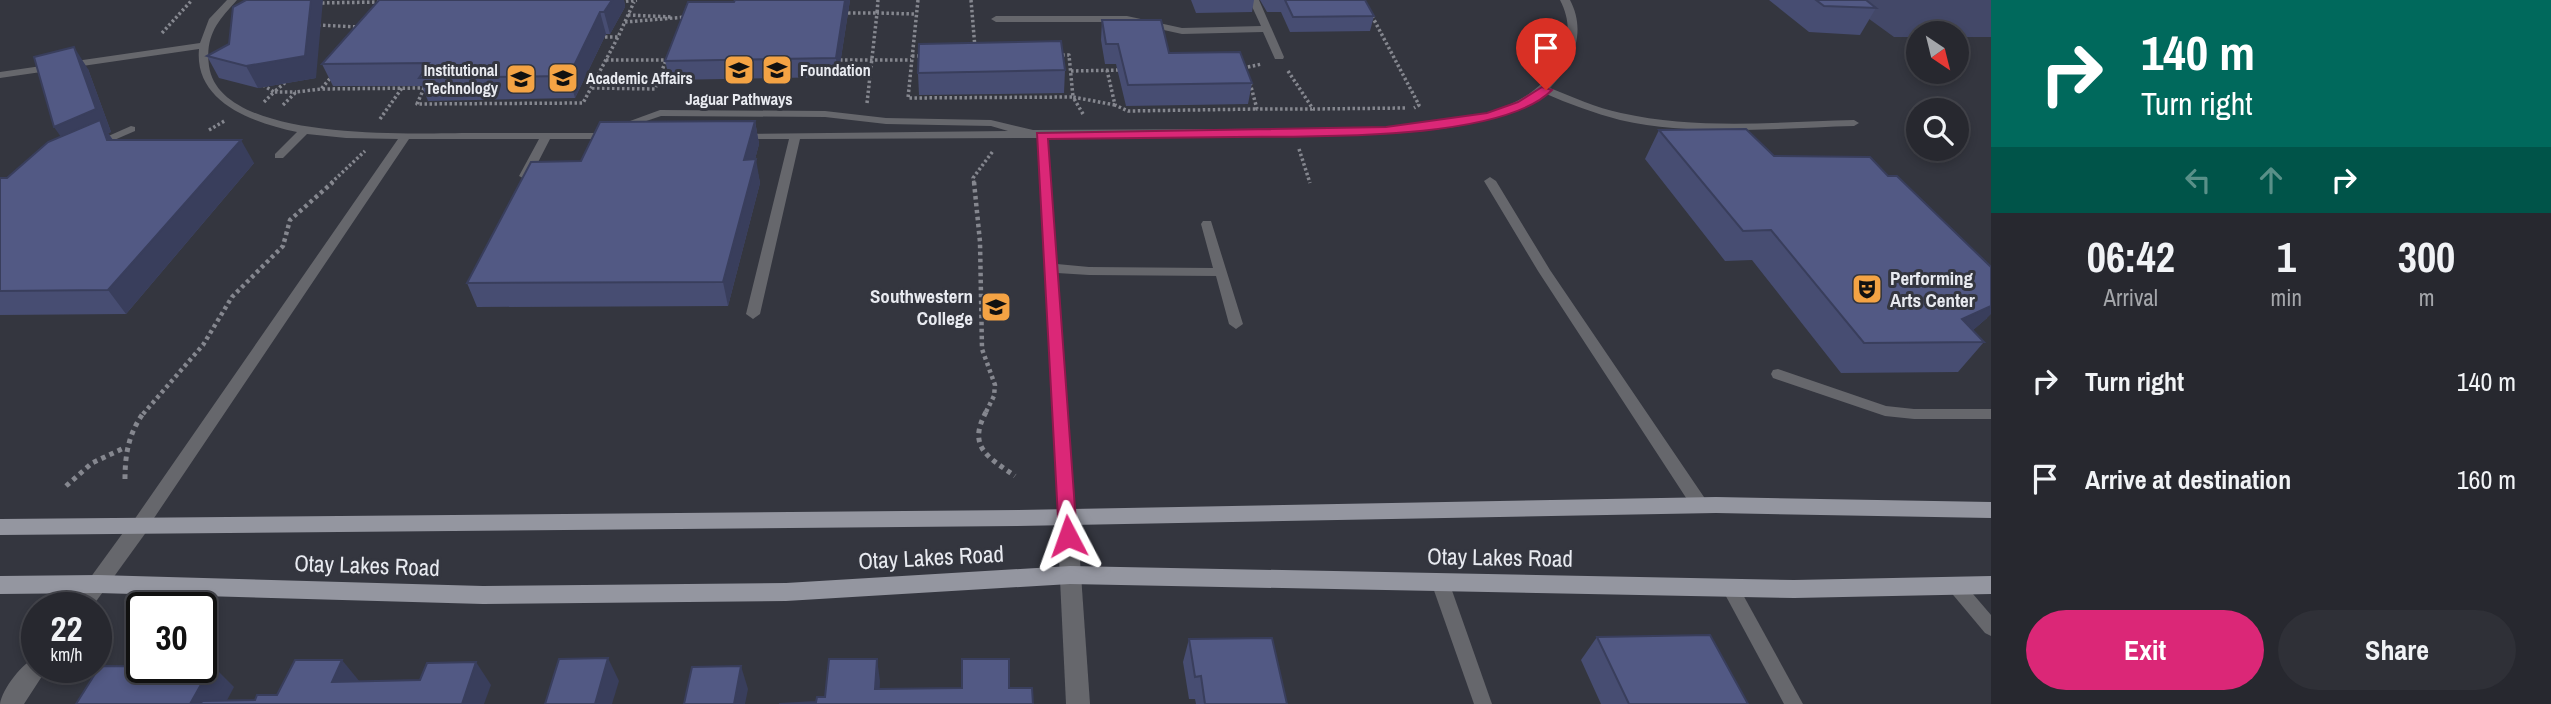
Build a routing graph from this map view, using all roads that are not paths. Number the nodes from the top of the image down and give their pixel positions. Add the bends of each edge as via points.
1 (232, 0) edge
2 (1254, 0) edge
3 (1565, 0) edge
4 (996, 19) dead end
5 (1267, 29) junction
6 (204, 45) junction
7 (1280, 59) road end
8 (0, 75) edge
9 (1546, 90) junction
10 (1854, 123) dead end
11 (131, 128) dead end
12 (306, 130) junction
13 (406, 136) junction
14 (546, 136) junction
15 (594, 136) junction
16 (634, 136) edge
17 (728, 136) edge
18 (795, 136) junction
19 (1042, 136) junction
20 (77, 153) edge
21 (279, 156) dead end
22 (526, 176) edge
23 (1490, 181) dead end
24 (1207, 224) dead end
25 (1050, 268) junction
26 (1221, 272) junction
27 (753, 314) dead end
28 (1236, 324) dead end
29 (1778, 374) dead end
30 (1991, 414) edge
31 (1699, 505) junction
32 (1991, 510) edge
33 (1067, 517) junction
34 (140, 525) junction
35 (0, 527) edge
36 (1070, 575) junction
37 (1440, 582) junction
38 (97, 584) junction
39 (0, 585) edge
40 (1955, 585) junction
41 (1991, 585) edge
42 (1730, 587) junction
43 (91, 592) edge
44 (1991, 628) edge
45 (25, 683) edge
46 (10, 704) edge
47 (1078, 704) edge
48 (1483, 704) edge
49 (1794, 704) edge

1 - 6 lane via 211,19
2 - 5 lane
3 - 9 lane via 1575,31 1567,58
4 - 5 lane via 1127,19 1182,31
5 - 7 lane
6 - 8 lane
6 - 12 lane via 203,69 216,91 250,114
9 - 10 lane via 1632,119 1674,125
9 - 19 lane via 1489,116 1386,131
11 - 20 lane
12 - 13 lane
12 - 21 lane
13 - 14 lane
13 - 34 lane
14 - 15 lane
14 - 22 lane
15 - 16 lane
15 - 19 lane via 660,113 825,114 886,121 991,123
17 - 18 lane
18 - 19 lane
18 - 27 lane
19 - 25 lane
23 - 31 lane
24 - 26 lane
25 - 26 lane
25 - 33 lane
26 - 28 lane
29 - 30 lane via 1885,411
31 - 32 main road, Otay Lakes Road
31 - 33 main road, Otay Lakes Road
33 - 34 main road, Otay Lakes Road
33 - 36 street
34 - 35 main road, Otay Lakes Road
34 - 38 street
36 - 37 main road, Otay Lakes Road
36 - 38 main road, Otay Lakes Road via 786,592 511,594
36 - 47 street
37 - 42 main road, Otay Lakes Road
37 - 48 lane
38 - 39 main road, Otay Lakes Road
38 - 43 street
40 - 41 main road, Otay Lakes Road
40 - 42 main road, Otay Lakes Road
40 - 44 lane
42 - 49 lane
45 - 46 street

